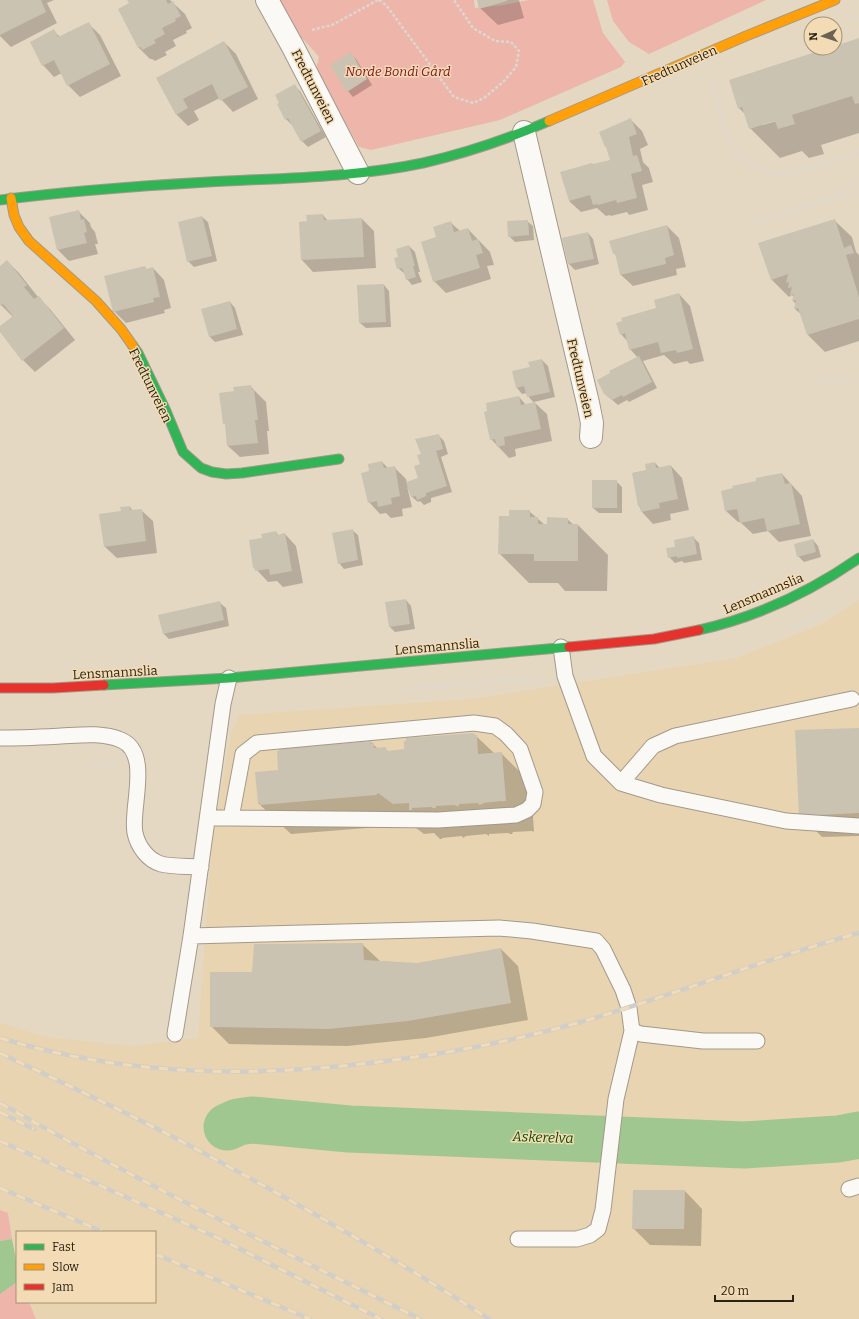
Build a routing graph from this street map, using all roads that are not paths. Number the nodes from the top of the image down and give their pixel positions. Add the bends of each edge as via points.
1 (268, 0) edge
2 (835, 0) edge
3 (524, 132) junction
4 (358, 173) junction
5 (11, 198) junction
6 (0, 200) edge
7 (590, 437) dead end
8 (339, 459) dead end
9 (859, 558) edge
10 (561, 647) junction
11 (229, 678) junction
12 (0, 688) edge
13 (852, 699) dead end
14 (0, 738) edge
15 (621, 783) junction
16 (208, 818) junction
17 (231, 818) junction
18 (859, 826) edge
19 (201, 867) junction
20 (191, 936) junction
21 (632, 1031) junction
22 (175, 1034) dead end
23 (757, 1041) dead end
24 (518, 1239) dead end

1 - 4 street, Fredtunveien
2 - 3 street, Fredtunveien via 785,18
3 - 4 street, Fredtunveien via 452,156 400,168
3 - 7 street, Fredtunveien via 588,403 592,423
4 - 5 street, Fredtunveien via 132,186
5 - 6 street, Fredtunveien
5 - 8 street, Fredtunveien via 19,227 29,241 96,301 138,353 183,452 191,460 202,468 226,474
9 - 10 street, Lensmannslia via 794,597 743,618 698,631
10 - 11 street, Lensmannslia
10 - 15 lane via 565,676 594,756
11 - 12 street, Lensmannslia via 53,688
11 - 16 lane
13 - 15 lane via 675,736 653,746
14 - 19 lane via 87,735 110,736 123,740 133,749 137,764 135,833 140,846 149,858 162,864
15 - 18 lane via 661,795 786,821
16 - 17 lane
16 - 19 lane
17 - 17 lane via 438,820 516,815 533,804 535,792 520,749 495,726 474,723 257,742 243,754
19 - 20 lane
20 - 21 lane via 499,928 596,941 603,949 623,990 629,1008
20 - 22 lane
21 - 23 lane via 703,1041
21 - 24 lane via 616,1099 610,1160 598,1229 590,1235 577,1238

